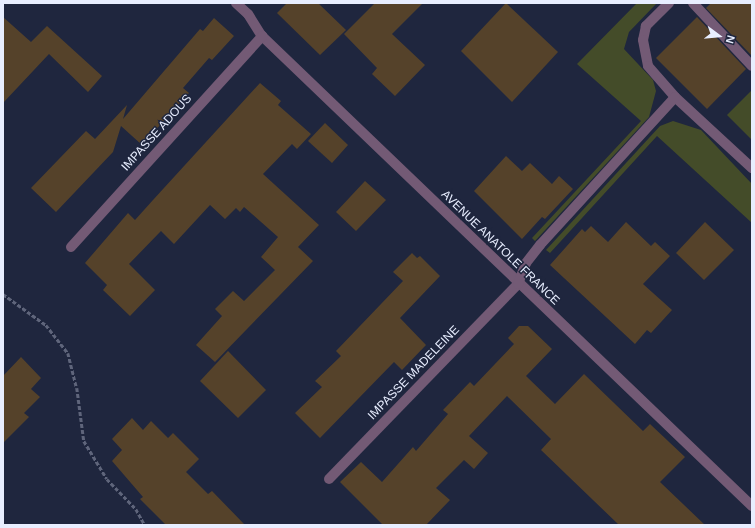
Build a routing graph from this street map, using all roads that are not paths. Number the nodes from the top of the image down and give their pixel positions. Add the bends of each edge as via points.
1 (236, 3) edge
2 (669, 3) edge
3 (694, 3) edge
4 (262, 36) junction
5 (752, 66) edge
6 (675, 96) junction
7 (752, 168) edge
8 (72, 247) dead end
9 (518, 284) junction
10 (329, 479) dead end
11 (752, 506) edge

1 - 4 street, AVENUE ANATOLE FRANCE via 248,14
2 - 6 street via 646,26 643,40 648,66
3 - 5 street
4 - 8 street, IMPASSE ADOUS
4 - 9 street, AVENUE ANATOLE FRANCE
6 - 7 street
6 - 9 street via 540,245 526,263
9 - 10 street, IMPASSE MADELEINE
9 - 11 street, AVENUE ANATOLE FRANCE

